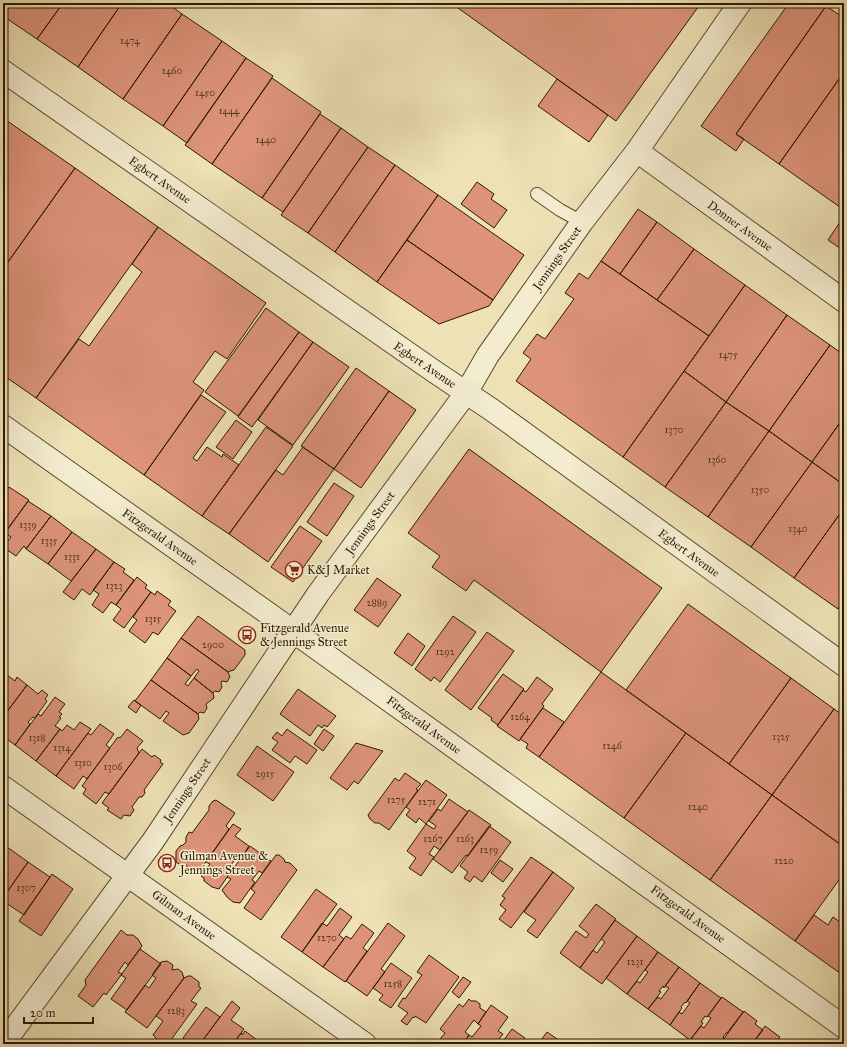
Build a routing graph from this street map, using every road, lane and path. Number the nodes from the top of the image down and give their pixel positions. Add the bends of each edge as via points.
1 (740, 3) edge
2 (3, 71) edge
3 (637, 150) junction
4 (536, 194) dead end
5 (582, 222) junction
6 (844, 301) edge
7 (466, 393) junction
8 (3, 426) edge
9 (294, 631) junction
10 (844, 665) edge
11 (3, 787) edge
12 (129, 875) junction
13 (844, 1027) edge
14 (3, 1044) edge
15 (365, 1044) edge

1 - 3 street, Jennings Street
2 - 7 street, Egbert Avenue
3 - 5 street, Jennings Street
3 - 6 street, Donner Avenue
4 - 5 lane
5 - 7 street, Jennings Street via 488,354
7 - 9 street, Jennings Street via 318,594
7 - 10 street, Egbert Avenue
8 - 9 street, Fitzgerald Avenue
9 - 12 street, Jennings Street
9 - 13 street, Fitzgerald Avenue
11 - 12 street, Gilman Avenue
12 - 14 street, Jennings Street
12 - 15 street, Gilman Avenue

